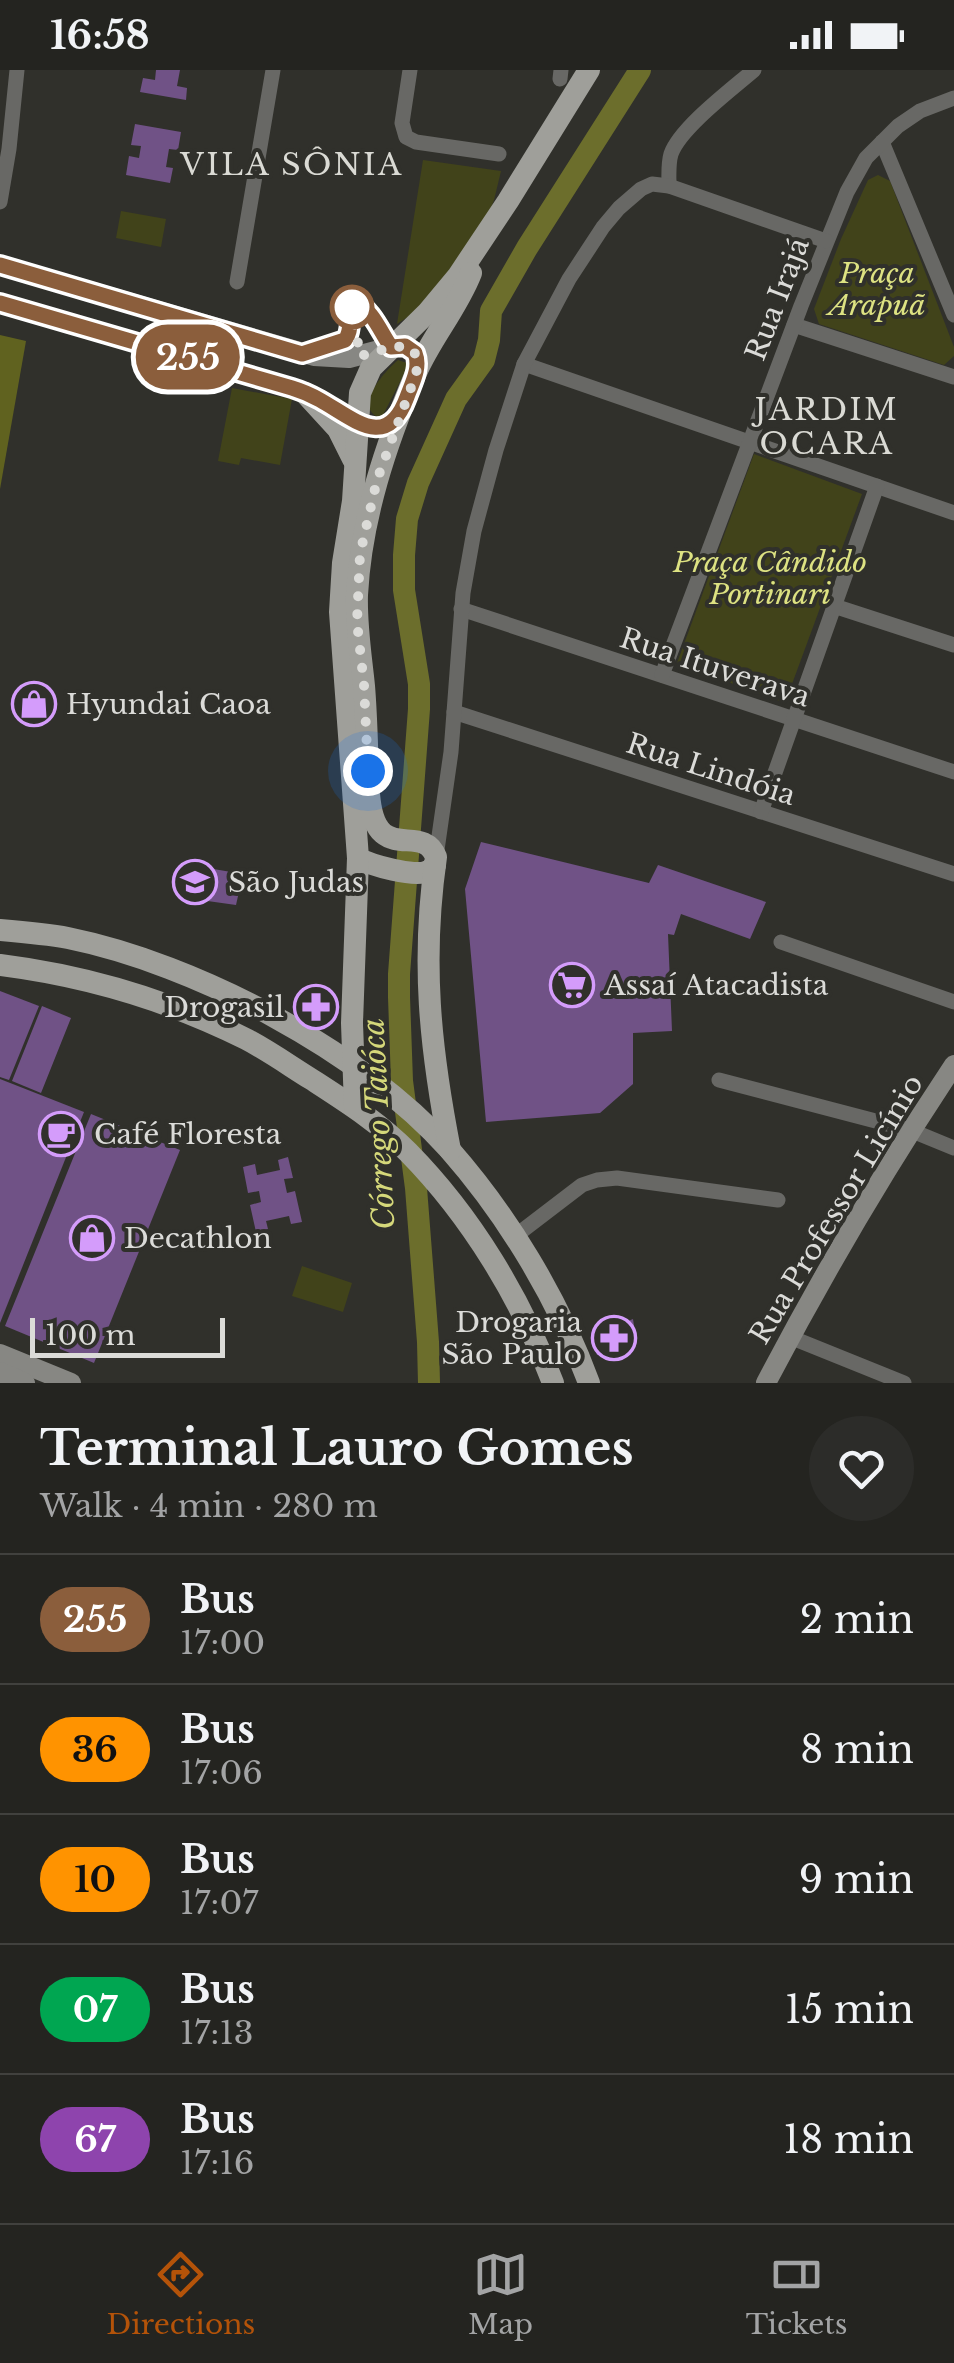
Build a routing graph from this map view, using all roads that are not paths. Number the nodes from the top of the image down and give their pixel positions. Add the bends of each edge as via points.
1 (17, 70) edge
2 (273, 70) edge
3 (410, 70) edge
4 (588, 70) edge
5 (754, 70) edge
6 (954, 98) edge
7 (882, 142) junction
8 (499, 154) dead end
9 (669, 186) junction
10 (0, 202) edge
11 (484, 238) junction
12 (826, 241) junction
13 (0, 265) edge
14 (237, 282) dead end
15 (0, 303) edge
16 (954, 316) edge
17 (202, 325) junction
18 (794, 325) junction
19 (391, 347) junction
20 (190, 358) junction
21 (524, 364) junction
22 (416, 374) junction
23 (954, 377) edge
24 (305, 392) junction
25 (400, 415) junction
26 (356, 423) junction
27 (750, 442) junction
28 (355, 462) junction
29 (877, 486) junction
30 (954, 513) edge
31 (834, 606) junction
32 (461, 609) junction
33 (954, 646) edge
34 (662, 676) junction
35 (454, 712) junction
36 (794, 719) junction
37 (954, 772) edge
38 (762, 812) junction
39 (425, 856) junction
40 (358, 858) junction
41 (954, 874) edge
42 (0, 930) edge
43 (782, 942) dead end
44 (0, 965) edge
45 (353, 990) junction
46 (954, 1002) edge
47 (318, 1042) junction
48 (354, 1065) junction
49 (954, 1065) edge
50 (719, 1080) dead end
51 (355, 1107) junction
52 (910, 1130) junction
53 (954, 1148) edge
54 (450, 1150) junction
55 (778, 1200) dead end
56 (514, 1237) junction
57 (790, 1337) junction
58 (0, 1354) edge
59 (0, 1372) edge
60 (26, 1383) edge
61 (71, 1383) edge
62 (552, 1383) edge
63 (589, 1383) edge
64 (766, 1383) edge
65 (904, 1383) edge

1 - 10 street
2 - 14 street
3 - 8 street via 404,134 416,142
4 - 11 main road
5 - 9 street via 676,144
6 - 7 street, Rua Irajá via 920,111
7 - 12 street, Rua Irajá via 854,178
7 - 16 street
9 - 12 street
9 - 21 street via 641,188 602,227
11 - 19 main road via 444,295
11 - 22 main road via 462,297
12 - 18 street, Rua Irajá
13 - 17 main road
15 - 20 main road
17 - 19 main road via 326,358
17 - 20 main road
18 - 23 street
18 - 27 street, Rua Irajá
19 - 22 main road via 415,353
19 - 26 main road via 365,379
20 - 24 main road
21 - 27 street
21 - 32 street via 474,530
22 - 25 main road
24 - 26 main road
24 - 28 main road
25 - 26 main road via 379,427
25 - 39 main road via 366,520 357,597 370,807 376,828
26 - 28 main road
27 - 29 street
27 - 34 street, Rua Irajá
28 - 40 main road via 340,612
29 - 30 street
29 - 31 street
31 - 33 street
31 - 36 street
32 - 34 street, Rua Ituverava
32 - 35 street
34 - 36 street, Rua Ituverava
35 - 38 street, Rua Lindóia
35 - 39 street via 443,808
36 - 37 street, Rua Ituverava
36 - 38 street
38 - 41 street, Rua Lindóia
39 - 40 main road via 389,868
39 - 54 main road via 428,999
40 - 45 main road
42 - 47 main road via 144,958
43 - 46 street
44 - 51 main road via 71,976 167,1004 248,1040
45 - 47 main road via 343,1014
45 - 48 main road
47 - 48 main road
48 - 51 main road
48 - 54 main road
49 - 52 main road, Rua Professor Licínio
50 - 52 street
51 - 62 main road via 422,1166 494,1263
52 - 53 street
52 - 57 main road, Rua Professor Licínio
54 - 56 main road
55 - 56 street via 597,1180
56 - 63 main road
57 - 64 main road, Rua Professor Licínio
57 - 65 street
58 - 61 main road
59 - 60 main road

